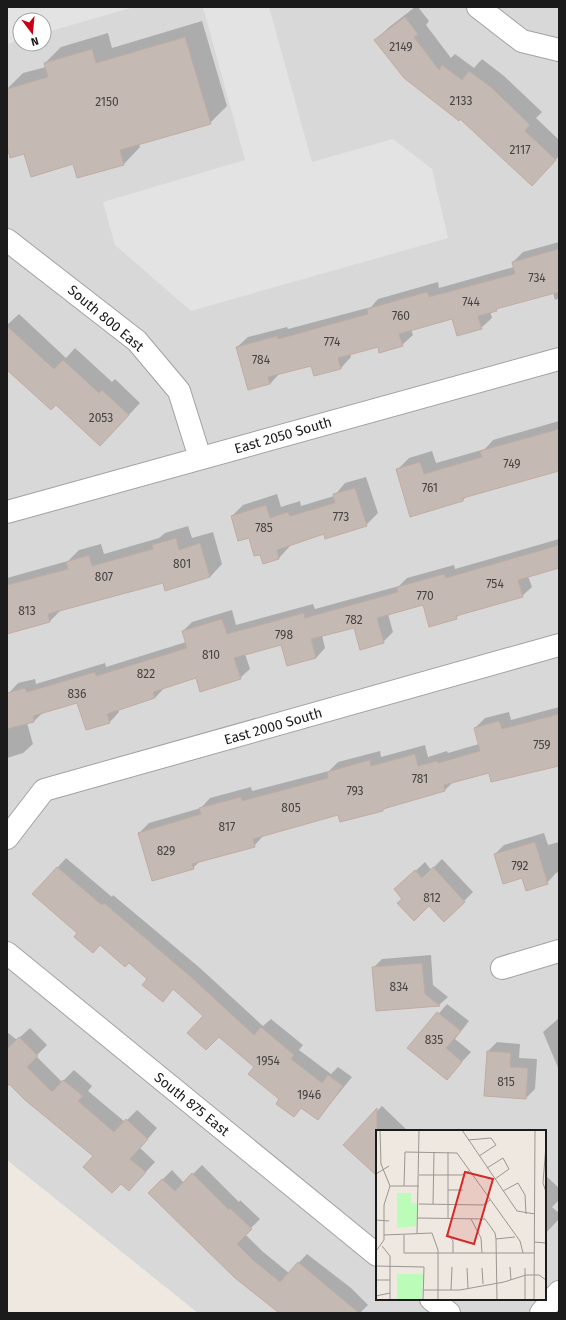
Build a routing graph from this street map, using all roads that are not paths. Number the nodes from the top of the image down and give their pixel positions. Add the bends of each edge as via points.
1 (478, 7) edge
2 (559, 50) edge
3 (7, 240) edge
4 (559, 358) edge
5 (200, 458) junction
6 (7, 512) edge
7 (559, 645) edge
8 (7, 838) edge
9 (559, 951) edge
10 (7, 953) edge
11 (502, 968) dead end
12 (376, 1254) edge
13 (559, 1292) edge
14 (433, 1300) edge
15 (449, 1313) edge
16 (541, 1313) edge

1 - 2 street via 522,41
3 - 5 street, South 800 East via 137,341 179,391
4 - 5 street, East 2050 South
5 - 6 street, East 2050 South
7 - 8 street, East 2000 South via 44,790
9 - 11 street
10 - 12 street, South 875 East
13 - 16 street
14 - 15 street

